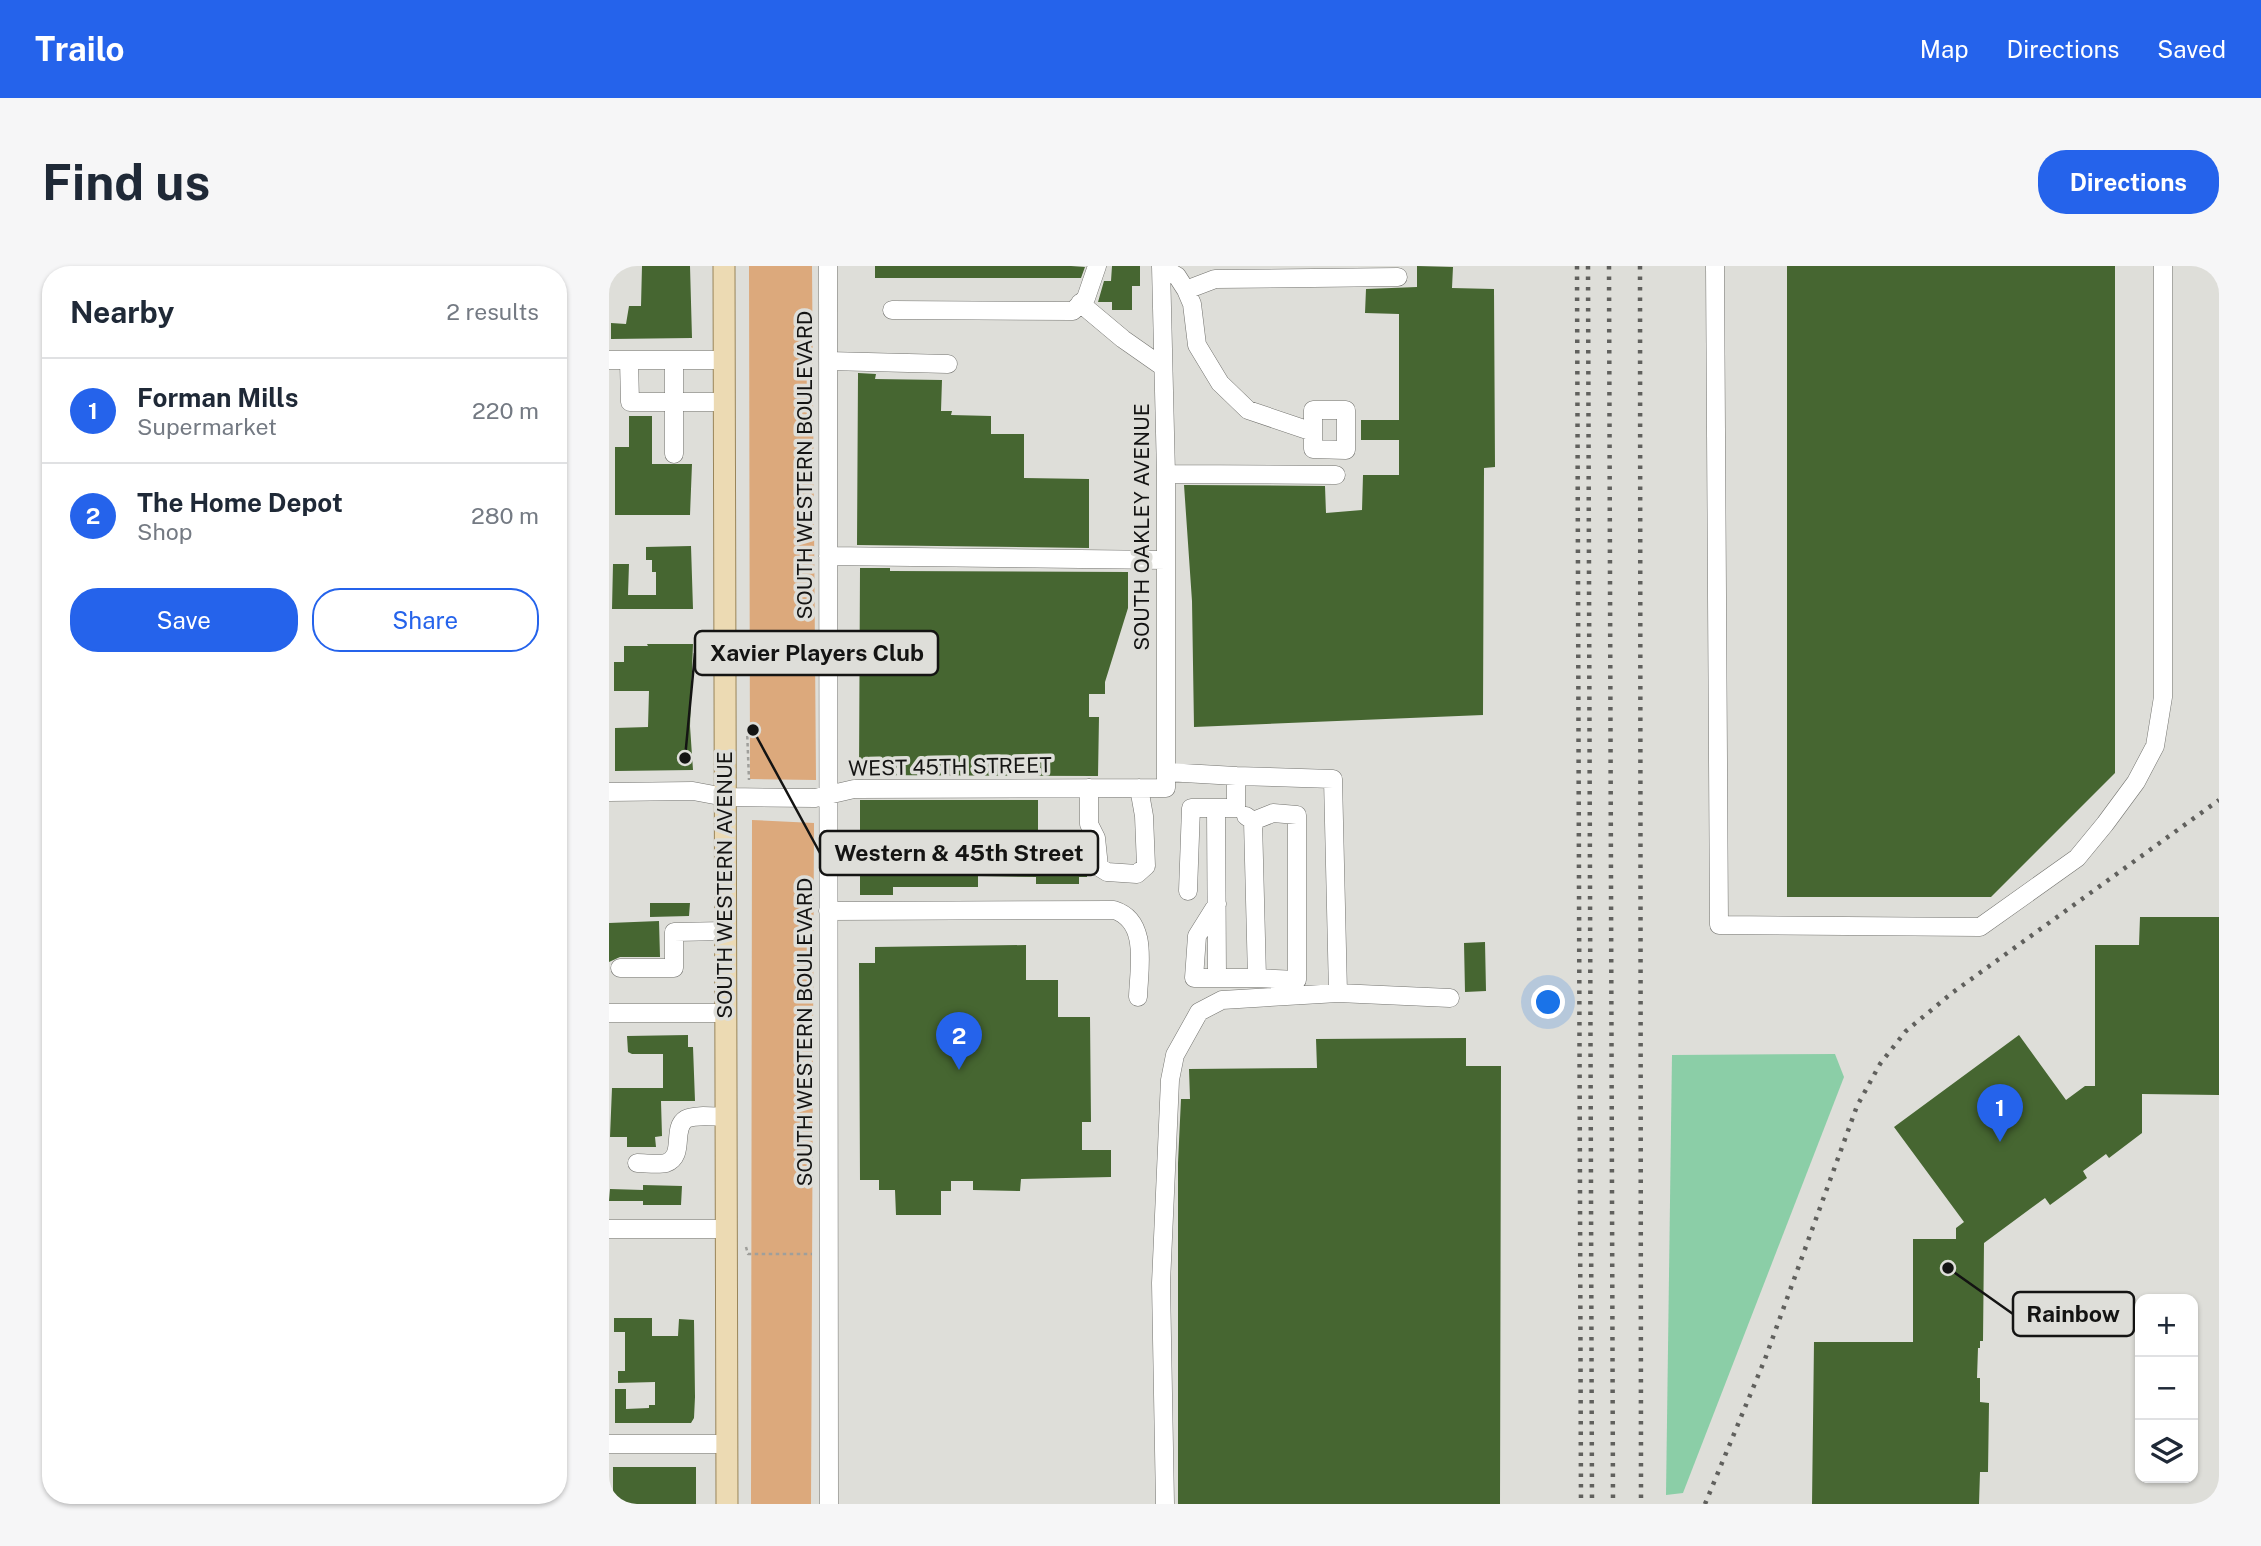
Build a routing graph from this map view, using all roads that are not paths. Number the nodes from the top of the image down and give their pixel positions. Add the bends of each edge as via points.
1 (724, 266) edge
2 (828, 266) edge
3 (1097, 266) edge
4 (1161, 266) edge
5 (1714, 266) edge
6 (2163, 266) edge
7 (1398, 277) dead end
8 (1187, 290) junction
9 (1080, 303) junction
10 (891, 310) dead end
11 (609, 360) edge
12 (629, 360) junction
13 (674, 360) junction
14 (724, 360) junction
15 (828, 361) junction
16 (948, 364) dead end
17 (1163, 367) junction
18 (674, 402) junction
19 (724, 402) junction
20 (1314, 432) dead end
21 (674, 454) dead end
22 (1165, 474) junction
23 (1336, 475) dead end
24 (828, 556) junction
25 (1166, 560) junction
26 (1236, 776) junction
27 (1166, 780) junction
28 (1089, 788) junction
29 (1139, 788) junction
30 (609, 792) edge
31 (828, 794) junction
32 (725, 797) junction
33 (1216, 808) junction
34 (1236, 808) junction
35 (1253, 821) junction
36 (1188, 891) dead end
37 (828, 911) junction
38 (725, 931) junction
39 (620, 968) dead end
40 (1257, 978) junction
41 (1338, 993) junction
42 (1139, 996) dead end
43 (1450, 998) dead end
44 (609, 1013) edge
45 (726, 1013) junction
46 (726, 1117) junction
47 (637, 1163) dead end
48 (609, 1229) edge
49 (726, 1229) junction
50 (609, 1444) edge
51 (726, 1444) junction
52 (727, 1504) edge
53 (829, 1504) edge
54 (1165, 1504) edge

1 - 14 main road, SOUTH WESTERN AVENUE
2 - 15 street, SOUTH WESTERN BOULEVARD
3 - 9 street
4 - 8 street via 1177,276
4 - 17 street, SOUTH OAKLEY AVENUE
5 - 6 street via 1719,925 1966,927 1980,927 2077,858 2136,782 2155,746 2164,697
7 - 8 street via 1215,279
8 - 20 street via 1197,345 1220,383 1248,410
9 - 10 street via 1073,311
9 - 17 street
11 - 12 street
12 - 13 street
12 - 18 street via 630,402
13 - 14 street
13 - 18 street
14 - 19 main road, SOUTH WESTERN AVENUE
15 - 16 street
15 - 24 street, SOUTH WESTERN BOULEVARD
17 - 22 street, SOUTH OAKLEY AVENUE
18 - 19 street
18 - 21 street
19 - 32 main road, SOUTH WESTERN AVENUE
22 - 23 street
22 - 25 street, SOUTH OAKLEY AVENUE
24 - 25 street
24 - 31 street, SOUTH WESTERN BOULEVARD
25 - 27 street, SOUTH OAKLEY AVENUE
26 - 27 street, WEST 45TH STREET
26 - 34 street
26 - 41 street, WEST 45TH STREET via 1333,779
27 - 29 street, WEST 45TH STREET
28 - 29 street, WEST 45TH STREET
28 - 29 street via 1089,824 1096,838 1099,867 1137,874 1146,866
28 - 31 street, WEST 45TH STREET via 855,789
30 - 32 street, WEST 45TH STREET via 693,791
31 - 32 street, WEST 45TH STREET via 815,798
31 - 37 street, SOUTH WESTERN BOULEVARD
32 - 38 main road, SOUTH WESTERN AVENUE
33 - 34 street
33 - 36 street via 1191,808
33 - 40 street via 1217,904 1197,936 1194,978
34 - 35 street
35 - 40 street
35 - 40 street via 1273,813 1297,815 1297,980
37 - 42 street via 1114,910 1130,918 1137,931
37 - 53 street, SOUTH WESTERN BOULEVARD
38 - 39 street via 674,932 674,968
38 - 45 main road, SOUTH WESTERN AVENUE
41 - 43 street
41 - 54 street via 1222,1000 1199,1012 1175,1055 1161,1283
44 - 45 street
45 - 46 main road, SOUTH WESTERN AVENUE
46 - 47 street via 684,1121 671,1160
46 - 49 main road, SOUTH WESTERN AVENUE
48 - 49 street
49 - 51 main road, SOUTH WESTERN AVENUE
50 - 51 street
51 - 52 main road, SOUTH WESTERN AVENUE

